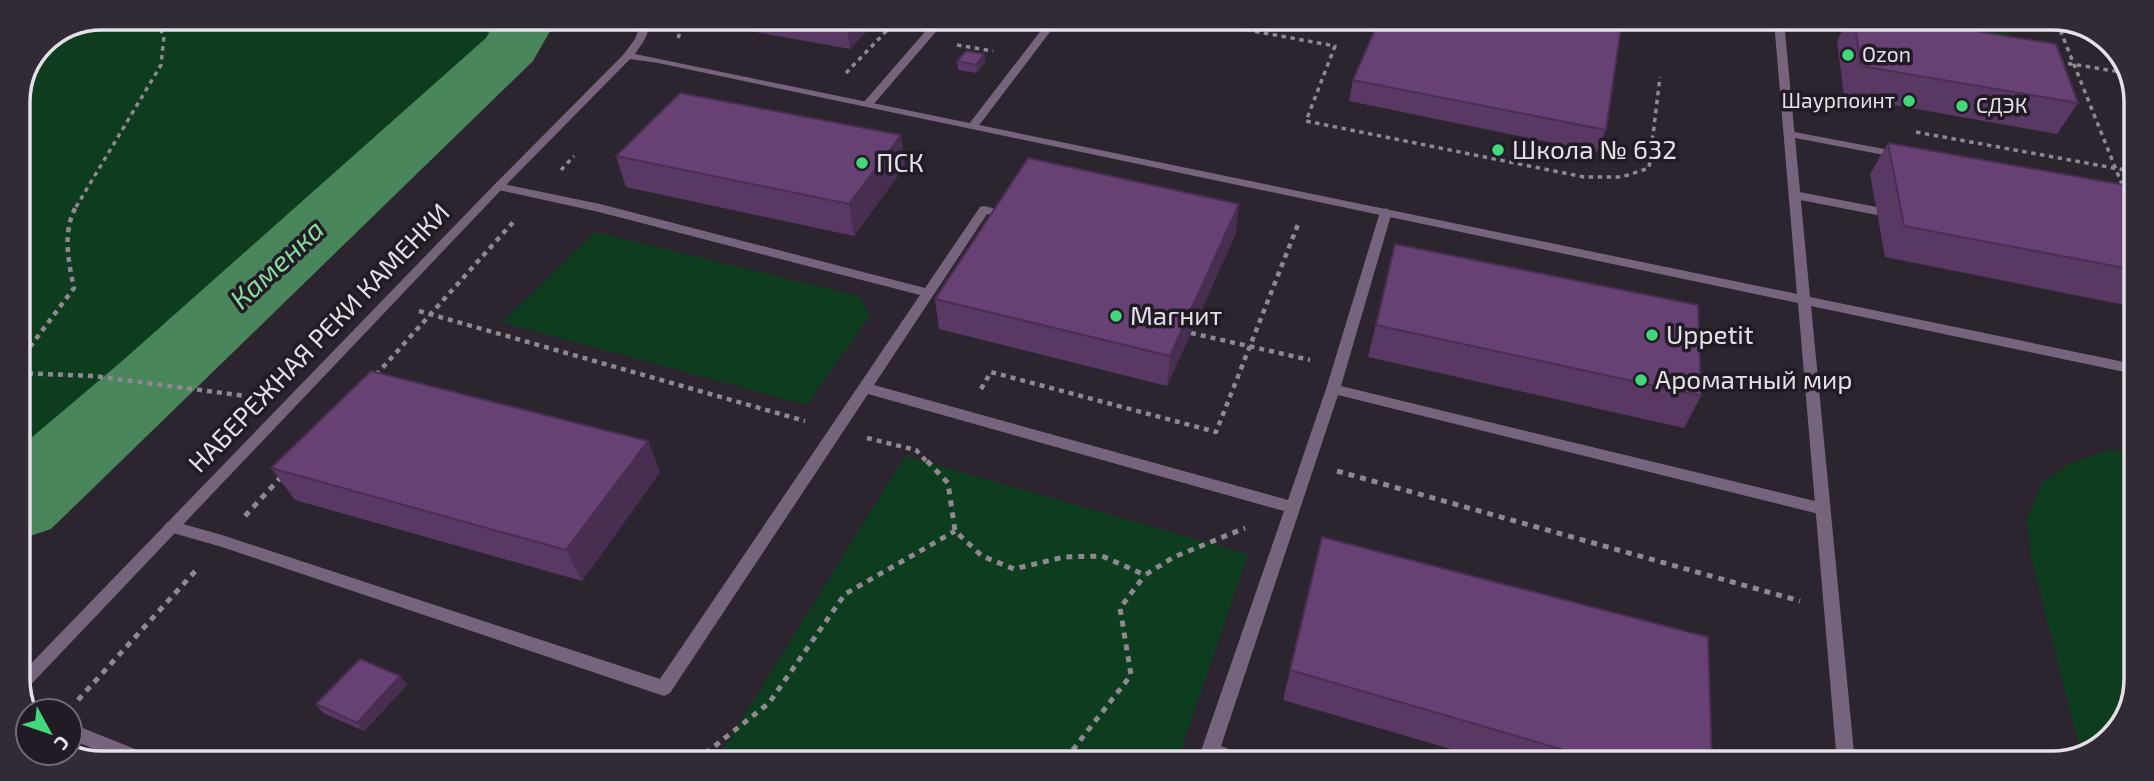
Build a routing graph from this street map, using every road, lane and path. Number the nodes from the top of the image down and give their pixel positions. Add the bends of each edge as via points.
1 (160, 30) edge
2 (644, 30) edge
3 (887, 30) edge
4 (932, 30) edge
5 (1046, 30) edge
6 (1248, 30) edge
7 (1780, 30) edge
8 (2060, 30) edge
9 (628, 56) junction
10 (2052, 61) edge
11 (2074, 65) junction
12 (2118, 72) edge
13 (1660, 77) dead end
14 (841, 78) dead end
15 (868, 104) junction
16 (973, 126) junction
17 (1903, 129) dead end
18 (1789, 134) junction
19 (576, 154) dead end
20 (1913, 158) edge
21 (2116, 168) junction
22 (2124, 170) edge
23 (498, 187) junction
24 (2124, 189) edge
25 (538, 194) junction
26 (1794, 195) junction
27 (1877, 211) dead end
28 (1303, 212) dead end
29 (1386, 212) junction
30 (1011, 216) edge
31 (928, 293) junction
32 (1803, 299) junction
33 (388, 304) junction
34 (432, 314) junction
35 (1192, 332) edge
36 (1251, 346) junction
37 (30, 347) edge
38 (1340, 367) junction
39 (2124, 367) edge
40 (30, 373) edge
41 (368, 383) edge
42 (865, 388) junction
43 (1333, 389) junction
44 (253, 397) dead end
45 (965, 416) junction
46 (836, 431) junction
47 (1309, 463) junction
48 (286, 472) edge
49 (1293, 508) junction
50 (1823, 509) junction
51 (172, 527) junction
52 (955, 531) junction
53 (222, 541) junction
54 (1145, 575) junction
55 (1831, 610) junction
56 (30, 676) edge
57 (81, 697) edge
58 (84, 737) edge
59 (119, 751) edge
60 (709, 751) edge
61 (1072, 751) edge
62 (1211, 751) edge
63 (1845, 751) edge

1 - 37 path via 164,36 161,65 70,217 67,257 74,288
2 - 9 street, НАБЕРЕЖНАЯ РЕКИ КАМЕНКИ
3 - 14 path
4 - 15 street
5 - 16 street
6 - 13 path via 1335,46 1306,121 1584,177 1622,177 1648,168
7 - 18 street
8 - 11 path
9 - 15 street
9 - 23 street, НАБЕРЕЖНАЯ РЕКИ КАМЕНКИ
10 - 11 path
11 - 12 path
11 - 21 path
15 - 16 street
16 - 29 street
17 - 21 path
18 - 20 street
18 - 26 street
19 - 25 path
21 - 22 path
21 - 24 path
23 - 25 street
23 - 33 street, НАБЕРЕЖНАЯ РЕКИ КАМЕНКИ
25 - 31 street
25 - 34 path
26 - 27 street
26 - 32 street
28 - 36 path
29 - 32 street
29 - 38 street
30 - 31 street via 984,210
31 - 42 street
32 - 39 street
32 - 50 street
33 - 34 path
33 - 51 street, НАБЕРЕЖНАЯ РЕКИ КАМЕНКИ
34 - 41 path
34 - 46 path
35 - 36 path
36 - 38 path
36 - 45 path via 1216,432 991,372
38 - 43 street
40 - 44 path via 94,376
42 - 45 street
42 - 46 street
43 - 47 street
43 - 50 street
45 - 49 street
46 - 52 path via 916,450 948,483
46 - 53 street via 664,688
47 - 49 street
47 - 55 path
48 - 53 path
49 - 54 path via 1174,557
49 - 62 street
50 - 55 street
51 - 53 street
51 - 56 street, НАБЕРЕЖНАЯ РЕКИ КАМЕНКИ
52 - 54 path via 982,556 1014,569 1064,557 1102,556
52 - 60 path via 845,594 769,703
53 - 57 path
54 - 61 path via 1120,608 1131,675
55 - 63 street
58 - 59 street

